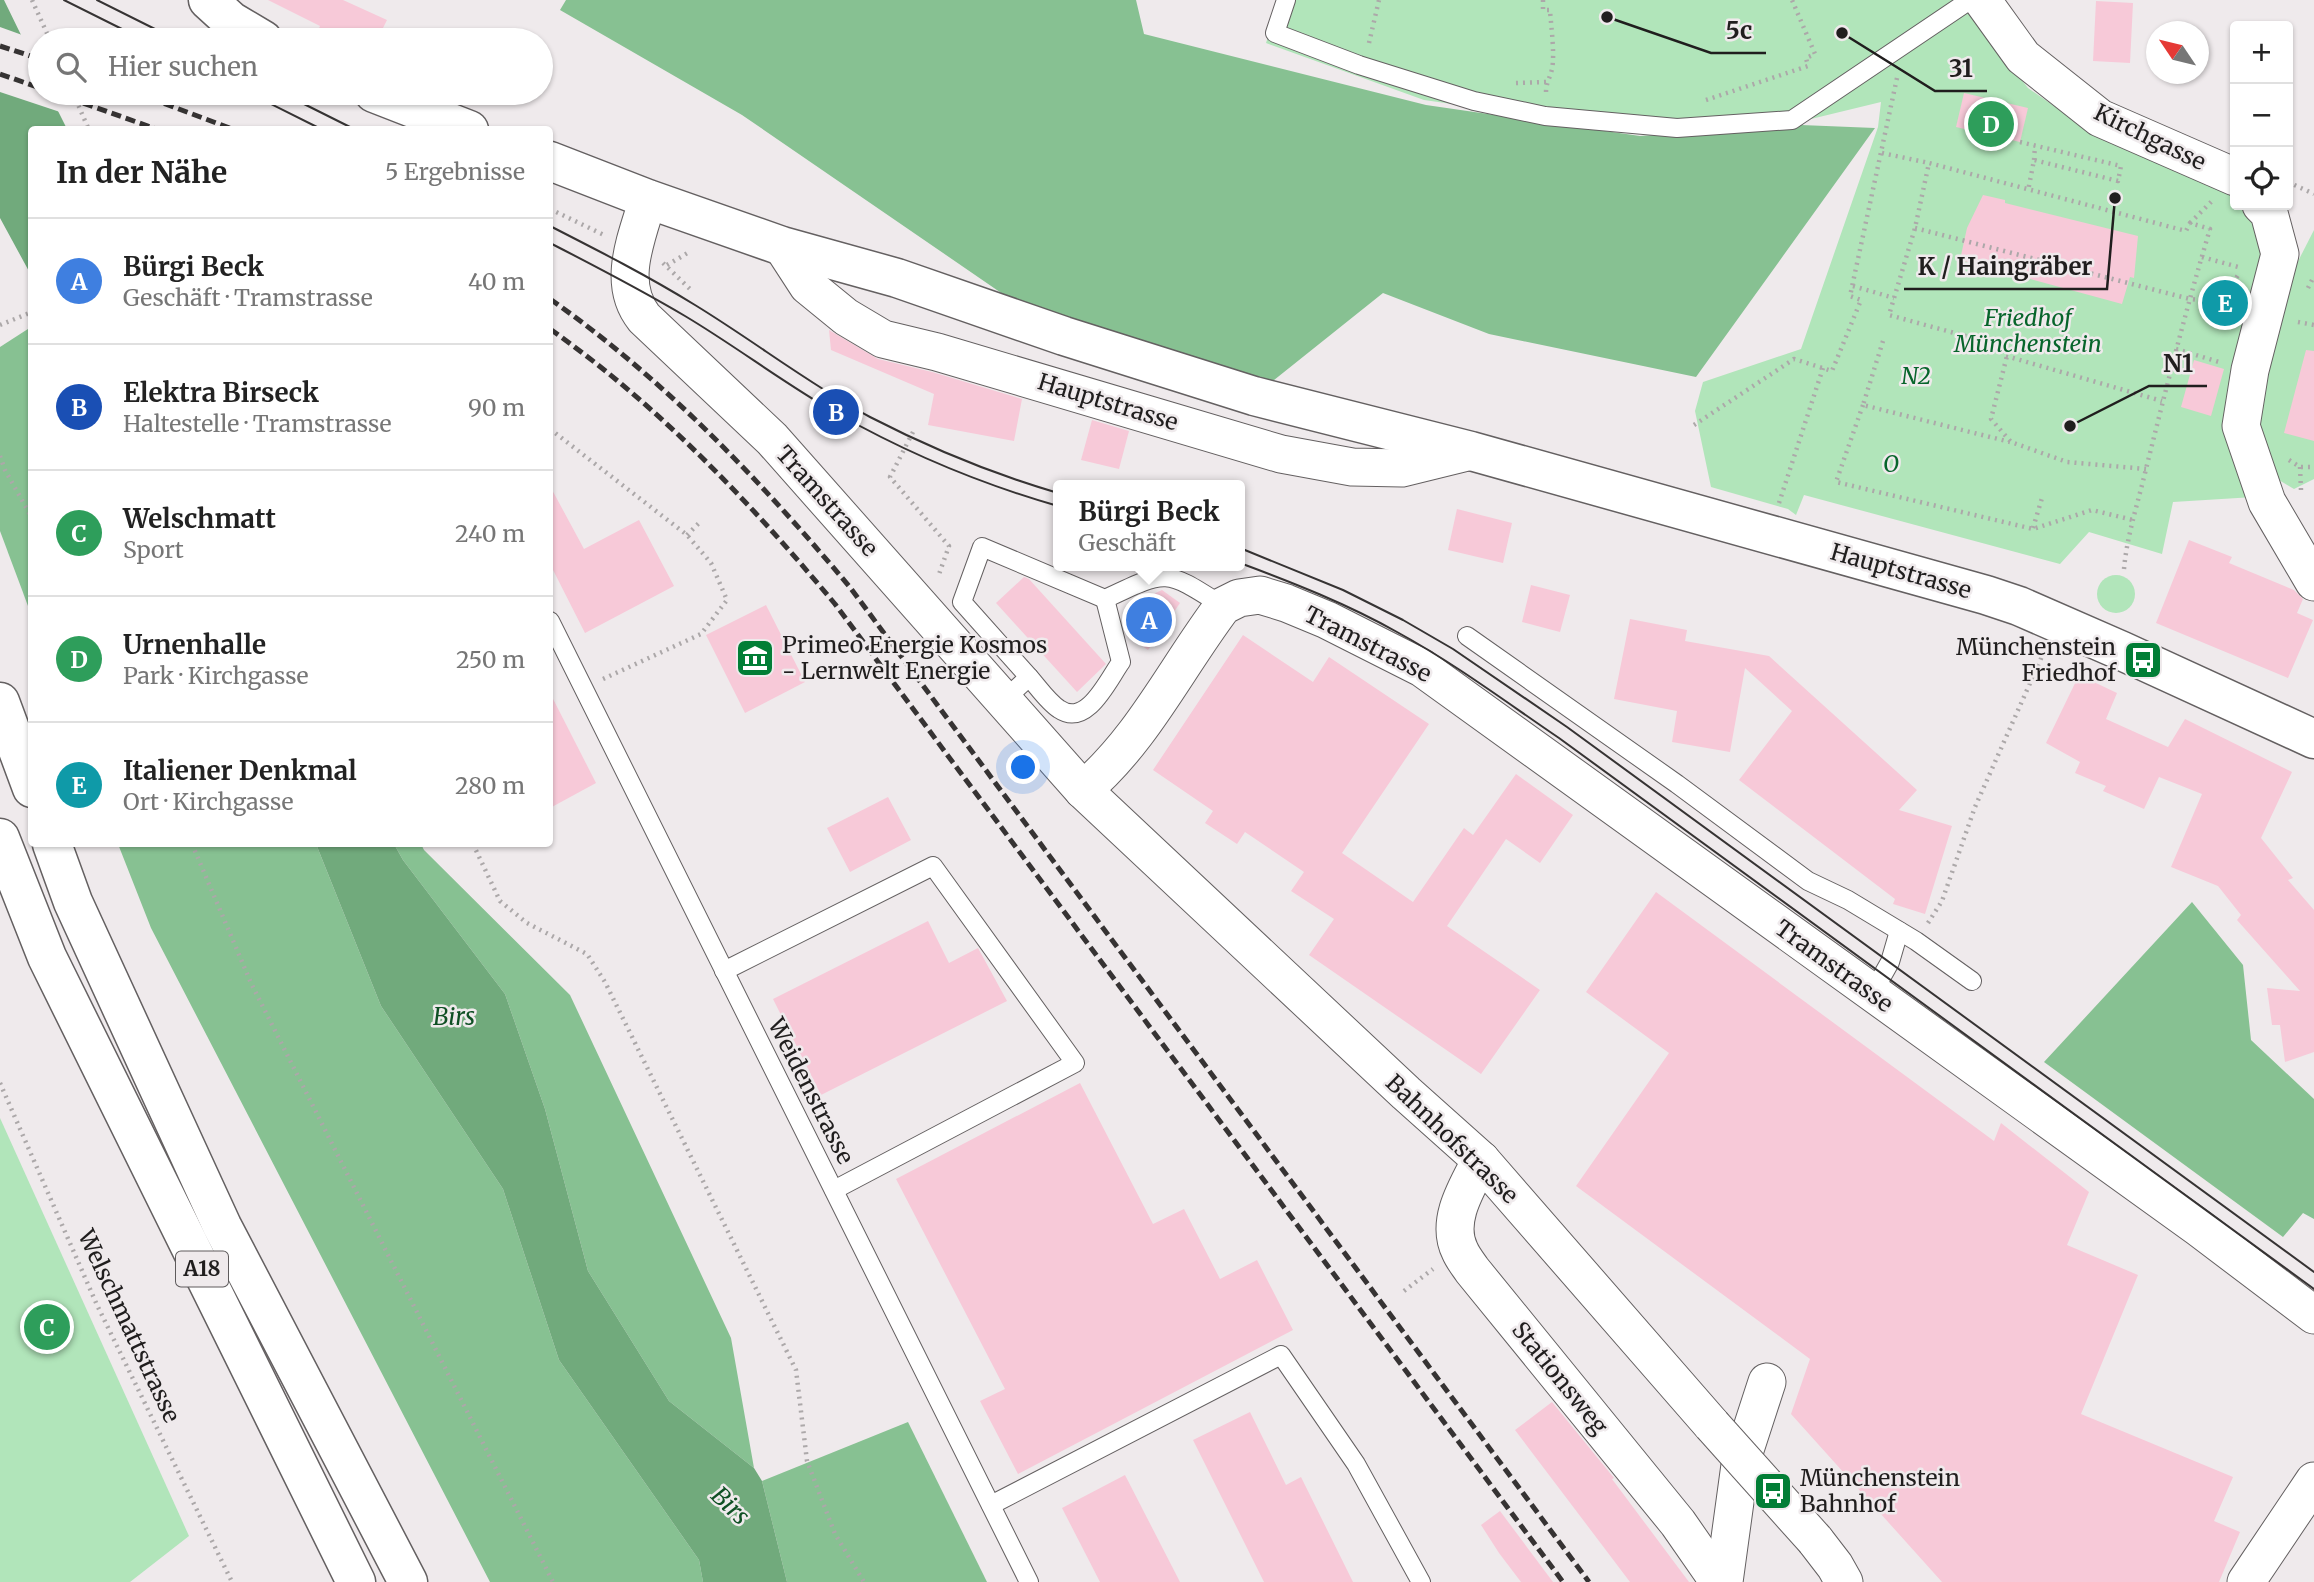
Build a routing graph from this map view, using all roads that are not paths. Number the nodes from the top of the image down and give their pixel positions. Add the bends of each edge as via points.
1 (208, 0) edge
2 (1286, 0) edge
3 (1970, 0) edge
4 (1982, 0) edge
5 (244, 28) edge
6 (405, 105) edge
7 (459, 126) edge
8 (553, 161) edge
9 (2230, 175) edge
10 (648, 199) junction
11 (2266, 210) edge
12 (782, 246) junction
13 (1471, 451) junction
14 (2314, 582) edge
15 (1105, 599) junction
16 (1223, 606) junction
17 (553, 627) edge
18 (1467, 636) dead end
19 (1016, 689) junction
20 (0, 702) edge
21 (2311, 732) edge
22 (28, 777) edge
23 (1083, 790) junction
24 (0, 838) edge
25 (53, 847) edge
26 (1899, 931) junction
27 (724, 971) junction
28 (1972, 981) dead end
29 (1872, 994) junction
30 (1481, 1160) junction
31 (834, 1190) junction
32 (2314, 1315) edge
33 (1767, 1382) dead end
34 (2314, 1481) edge
35 (991, 1505) junction
36 (356, 1582) edge
37 (408, 1582) edge
38 (1029, 1582) edge
39 (1421, 1582) edge
40 (1721, 1582) edge
41 (1843, 1582) edge
42 (2246, 1582) edge

1 - 5 main road
2 - 3 lane via 1275,33 1363,66 1474,102 1545,116 1677,128 1792,120
4 - 9 street, Kirchgasse via 2023,57 2100,118
6 - 7 main road
8 - 10 main road, Hauptstrasse
10 - 12 main road, Hauptstrasse
10 - 19 street, Tramstrasse via 630,268 637,309 772,439
11 - 14 street via 2280,254 2258,273 2241,426 2267,502
12 - 13 main road, Hauptstrasse via 897,278 1254,396
12 - 13 street, Hauptstrasse via 808,286 883,339 1280,454 1352,467 1402,468
13 - 21 main road, Hauptstrasse via 1986,594
15 - 16 lane via 1147,579 1173,576
15 - 19 lane via 1121,662 1088,707 1079,714 1067,713
15 - 19 lane via 982,547 962,602
16 - 23 street via 1136,735
16 - 29 street, Tramstrasse via 1260,595 1286,603 1422,668
17 - 27 lane, Weidenstrasse
18 - 26 lane via 1808,881
19 - 23 street, Tramstrasse
20 - 22 main road
23 - 30 street, Bahnhofstrasse
24 - 36 main road, A18 via 47,957
25 - 37 main road, A18 via 73,902 222,1226
26 - 28 lane
26 - 29 lane via 1890,962
27 - 31 lane, Weidenstrasse
27 - 31 lane via 933,866 1075,1063
29 - 32 street, Tramstrasse
30 - 40 street, Stationsweg via 1454,1222 1458,1250
30 - 41 street, Bahnhofstrasse, bridge via 1815,1540
31 - 35 lane, Weidenstrasse
33 - 40 street, Stationsweg via 1740,1465
34 - 42 street
35 - 38 lane, Weidenstrasse
35 - 39 lane via 1281,1355 1356,1464

